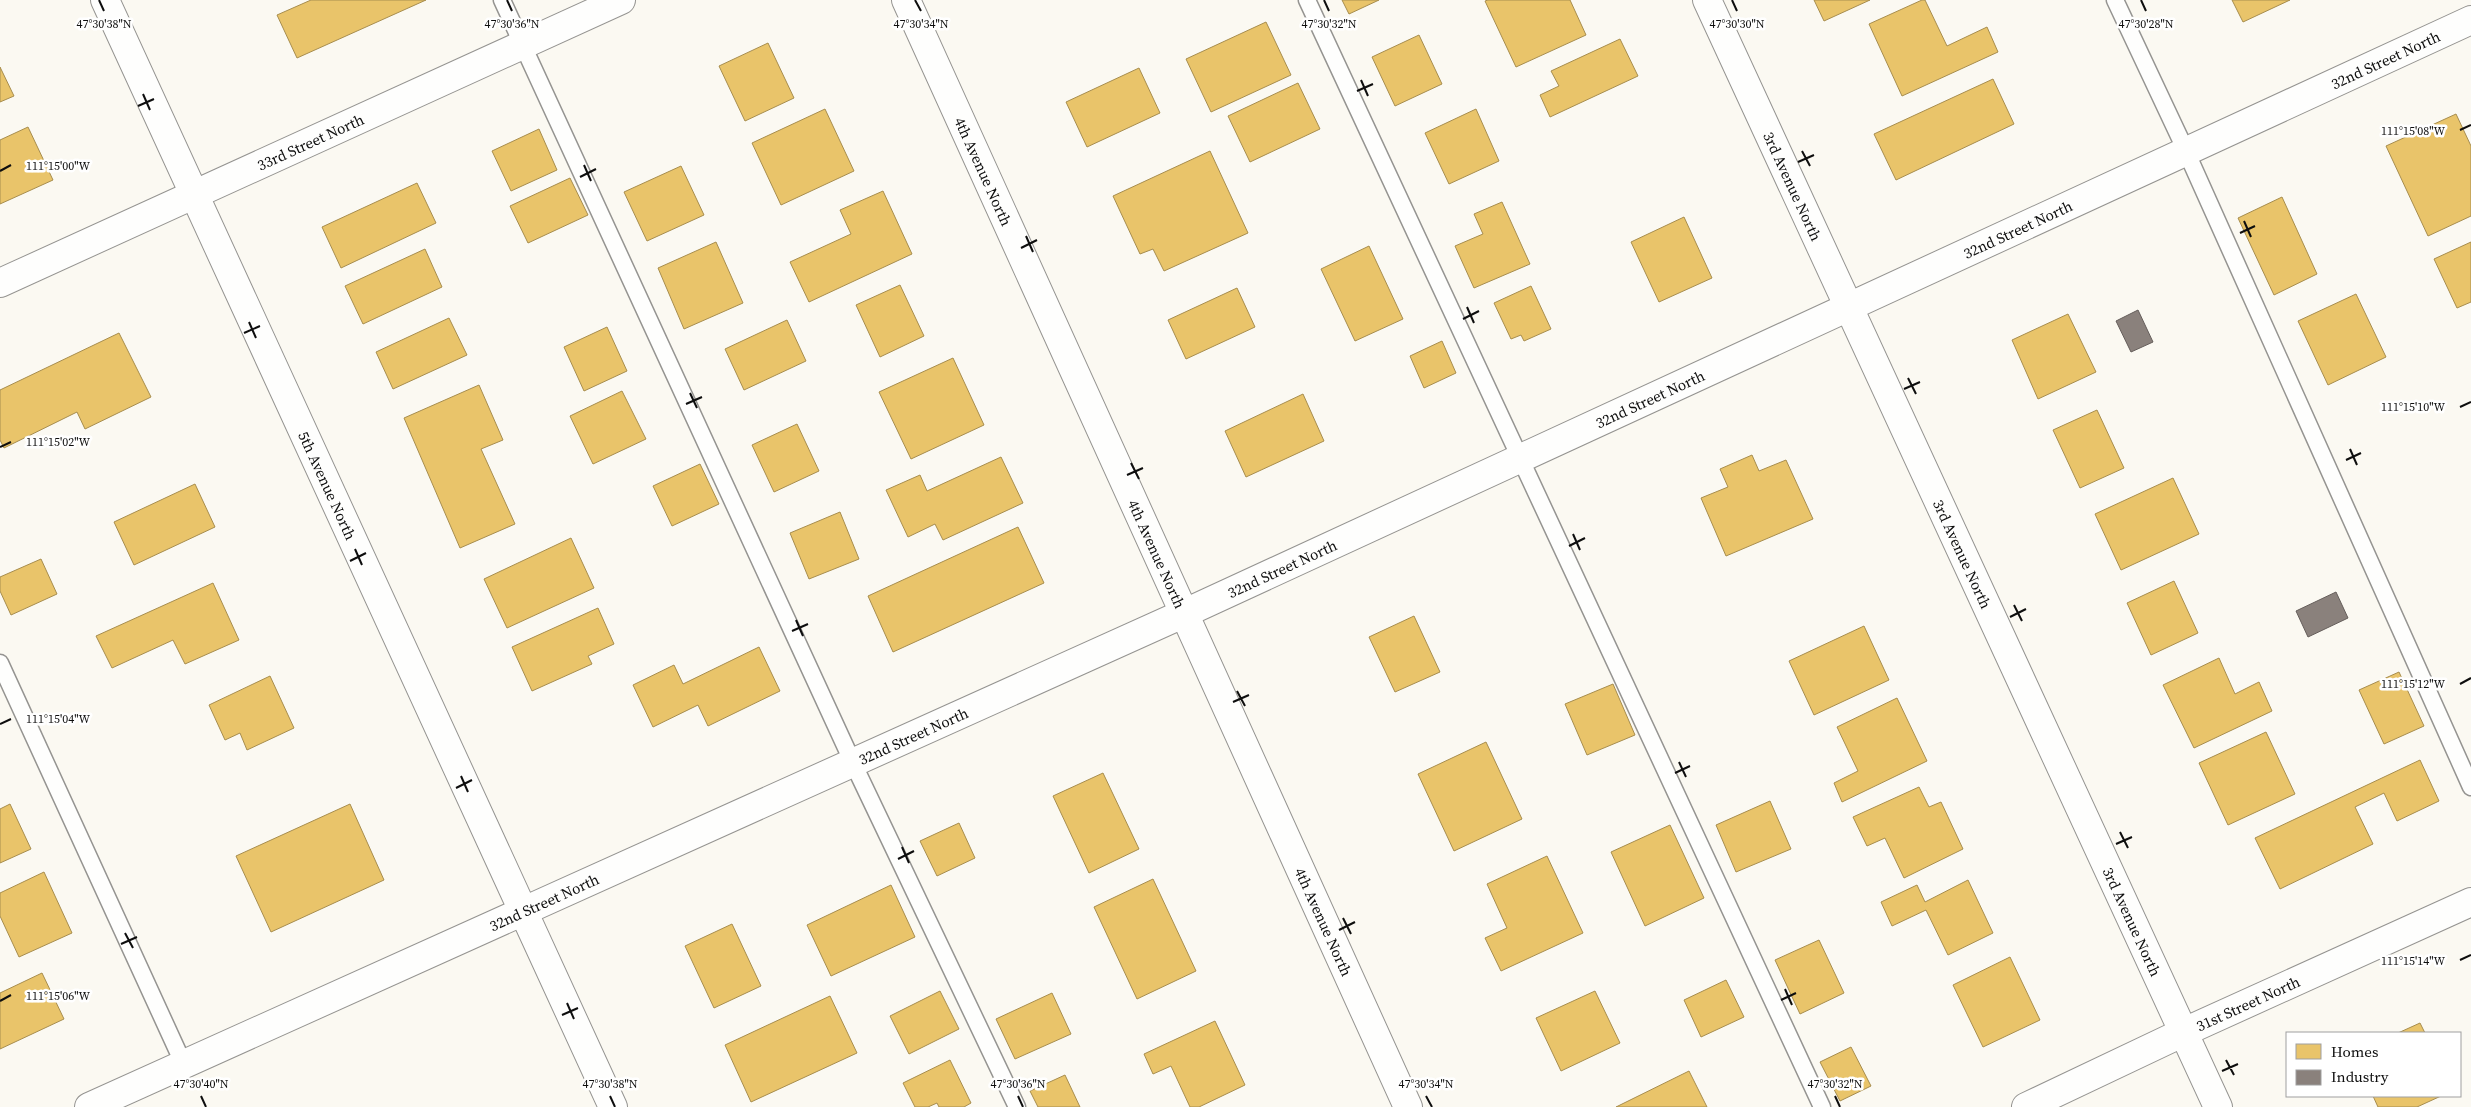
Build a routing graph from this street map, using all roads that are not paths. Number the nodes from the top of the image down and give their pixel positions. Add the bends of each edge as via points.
1 (105, 0) edge
2 (502, 0) edge
3 (621, 0) edge
4 (906, 0) edge
5 (1307, 0) edge
6 (1706, 0) edge
7 (2115, 0) edge
8 (2471, 20) edge
9 (523, 46) junction
10 (2186, 151) junction
11 (194, 193) junction
12 (0, 283) edge
13 (1849, 306) junction
14 (1520, 458) junction
15 (1185, 613) junction
16 (0, 663) edge
17 (853, 763) junction
18 (2471, 787) edge
19 (2471, 902) edge
20 (524, 912) junction
21 (2184, 1032) junction
22 (184, 1065) junction
23 (89, 1107) edge
24 (613, 1107) edge
25 (1018, 1107) edge
26 (1408, 1107) edge
27 (1822, 1107) edge
28 (2026, 1107) edge
29 (2218, 1107) edge

1 - 11 street, 5th Avenue North
2 - 9 lane
3 - 9 street, 33rd Street North
4 - 15 street, 4th Avenue North
5 - 14 lane
6 - 13 street, 3rd Avenue North
7 - 10 lane
8 - 10 street, 32nd Street North
9 - 11 street, 33rd Street North
9 - 17 lane
10 - 13 street, 32nd Street North
10 - 18 lane
11 - 12 street, 33rd Street North
11 - 20 street, 5th Avenue North
13 - 14 street, 32nd Street North
13 - 21 street, 3rd Avenue North
14 - 15 street, 32nd Street North
14 - 27 lane
15 - 17 street, 32nd Street North
15 - 26 street, 4th Avenue North
16 - 22 lane
17 - 20 street, 32nd Street North
17 - 25 lane
19 - 21 street, 31st Street North
20 - 22 street, 32nd Street North
20 - 24 street, 5th Avenue North
21 - 28 street, 31st Street North
21 - 29 street, 3rd Avenue North
22 - 23 street, 32nd Street North

